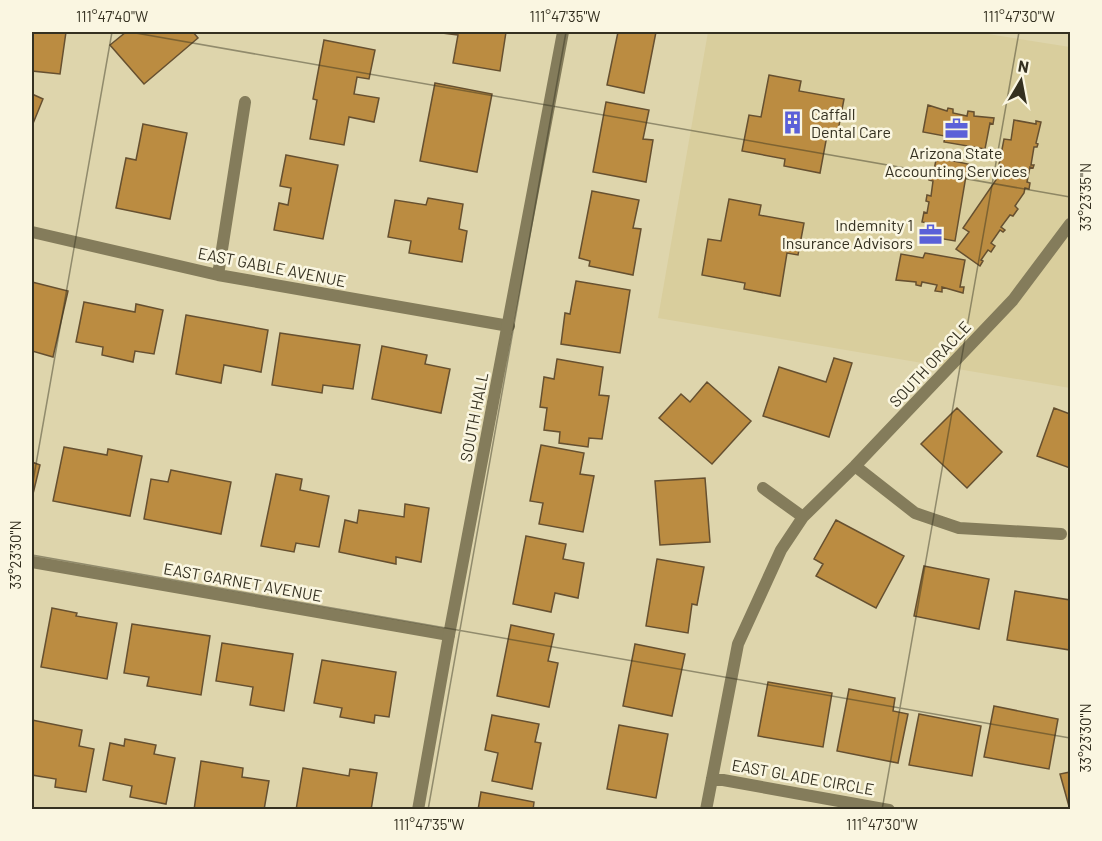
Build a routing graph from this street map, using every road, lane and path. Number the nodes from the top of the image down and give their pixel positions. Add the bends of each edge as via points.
1 (563, 32) edge
2 (245, 102) dead end
3 (1071, 224) edge
4 (32, 232) edge
5 (218, 275) junction
6 (508, 326) junction
7 (855, 466) junction
8 (763, 488) dead end
9 (803, 516) junction
10 (1061, 534) dead end
11 (32, 561) edge
12 (449, 635) junction
13 (712, 778) junction
14 (418, 810) edge
15 (706, 810) edge
16 (889, 810) edge

1 - 6 street, SOUTH HALL
2 - 5 street
3 - 7 street, SOUTH ORACLE via 1013,300
4 - 5 street, EAST GABLE AVENUE
5 - 6 street, EAST GABLE AVENUE
6 - 12 street, SOUTH HALL
7 - 9 street, SOUTH ORACLE
7 - 10 street via 915,513 958,528
8 - 9 street
9 - 13 street, SOUTH ORACLE via 781,550 738,644
11 - 12 street, EAST GARNET AVENUE
12 - 14 street, SOUTH HALL
13 - 15 street, SOUTH ORACLE
13 - 16 street, EAST GLADE CIRCLE

